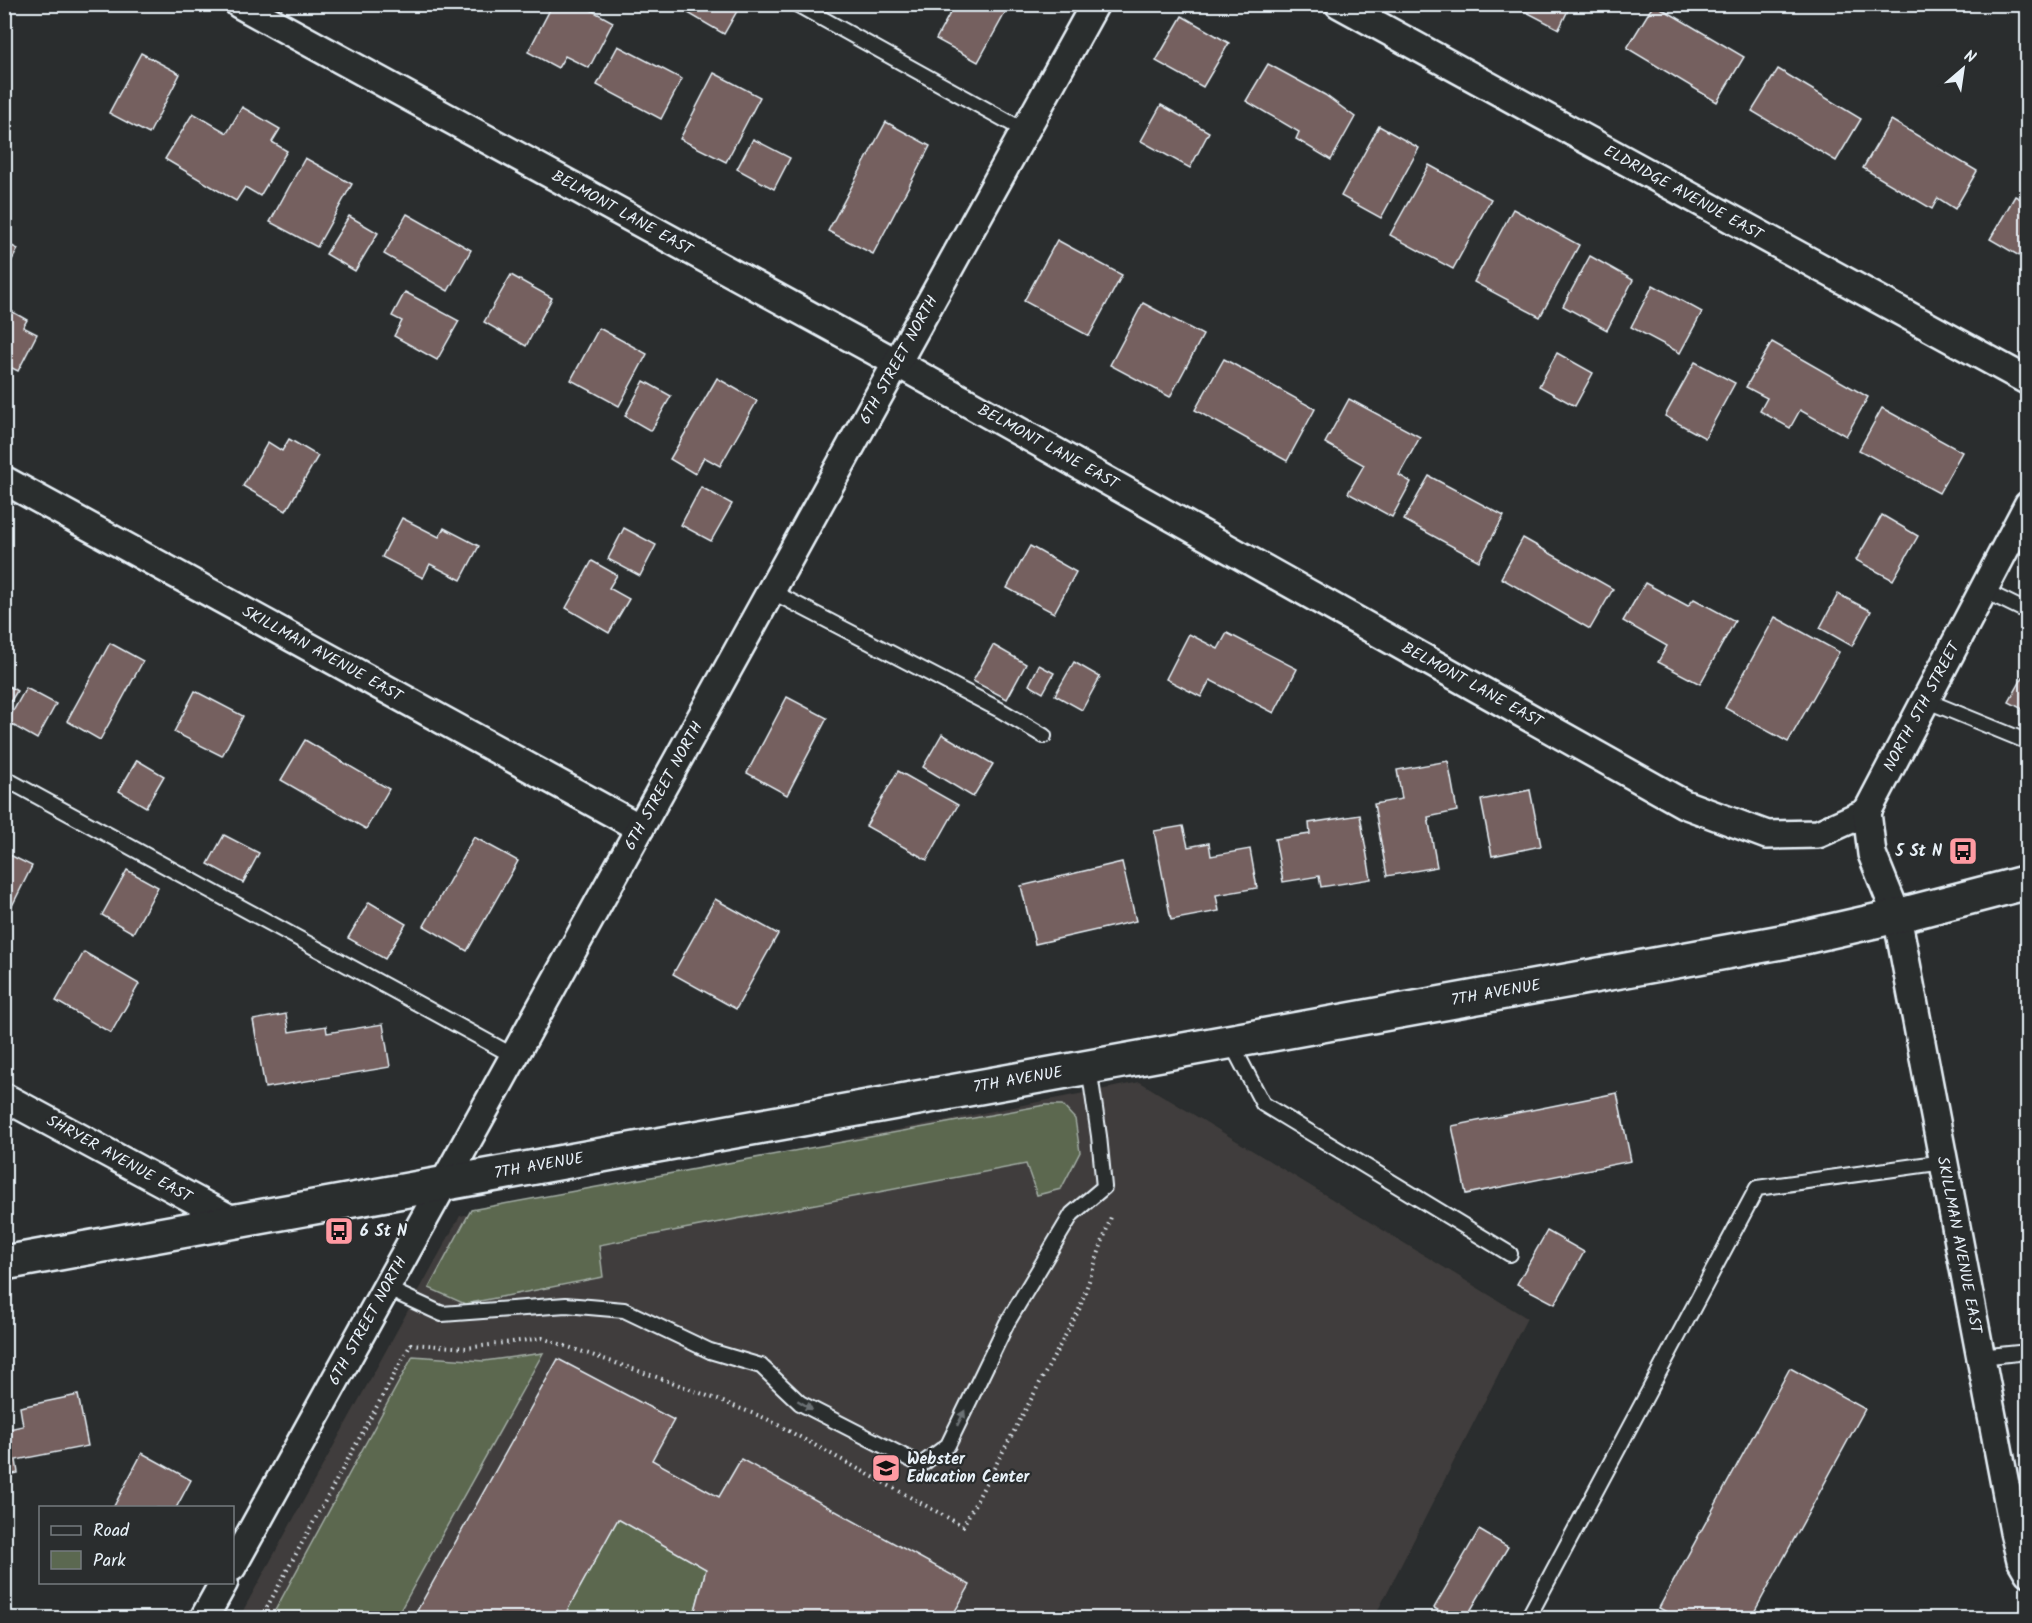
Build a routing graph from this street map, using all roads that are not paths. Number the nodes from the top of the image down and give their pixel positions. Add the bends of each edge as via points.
1 (239, 4) edge
2 (796, 4) edge
3 (1095, 4) edge
4 (1339, 4) edge
5 (1025, 131) junction
6 (897, 363) junction
7 (2028, 381) edge
8 (4, 480) edge
9 (2028, 505) edge
10 (1983, 590) junction
11 (771, 591) junction
12 (2028, 612) edge
13 (1925, 700) junction
14 (1044, 736) dead end
15 (2028, 742) edge
16 (4, 778) edge
17 (1867, 812) junction
18 (640, 828) junction
19 (2028, 882) edge
20 (1897, 916) junction
21 (1230, 1041) junction
22 (514, 1056) junction
23 (1089, 1067) junction
24 (4, 1097) edge
25 (1944, 1162) junction
26 (444, 1184) junction
27 (234, 1221) junction
28 (1510, 1254) dead end
29 (4, 1263) edge
30 (386, 1288) junction
31 (2028, 1352) edge
32 (1980, 1357) junction
33 (234, 1562) edge
34 (2028, 1572) edge
35 (223, 1584) edge
36 (204, 1618) edge
37 (1528, 1618) edge

1 - 6 street, BELMONT LANE EAST
2 - 5 lane
3 - 5 street, 6TH STREET NORTH
4 - 7 street, ELDRIDGE AVENUE EAST
5 - 6 street, 6TH STREET NORTH
6 - 11 street, 6TH STREET NORTH
6 - 17 street, BELMONT LANE EAST via 1684,804 1767,835 1818,834
8 - 18 street, SKILLMAN AVENUE EAST
9 - 10 street, NORTH 5TH STREET
10 - 12 lane
10 - 13 street, NORTH 5TH STREET
11 - 14 lane
11 - 18 street, 6TH STREET NORTH
13 - 15 lane
13 - 17 street, NORTH 5TH STREET
16 - 22 lane
17 - 20 street via 1872,854
18 - 22 street, 6TH STREET NORTH
19 - 20 street, 7TH AVENUE
20 - 21 street, 7TH AVENUE via 1787,941
20 - 25 street, SKILLMAN AVENUE EAST
21 - 23 street, 7TH AVENUE
21 - 28 lane via 1263,1104
22 - 26 street, 6TH STREET NORTH
23 - 26 street, 7TH AVENUE
30 -> 23 lane via 442,1314 566,1305 624,1310 710,1351 761,1366 800,1403 921,1465 948,1445 1007,1323 1072,1214 1104,1187
24 - 27 street, SHRYER AVENUE EAST
25 - 32 street, SKILLMAN AVENUE EAST
25 - 37 lane via 1757,1188
26 - 27 street, 7TH AVENUE
26 - 30 street, 6TH STREET NORTH
27 - 29 street, 7TH AVENUE
30 - 33 street, 6TH STREET NORTH
31 - 32 lane
32 - 34 street, SKILLMAN AVENUE EAST via 2014,1533
35 - 36 street

